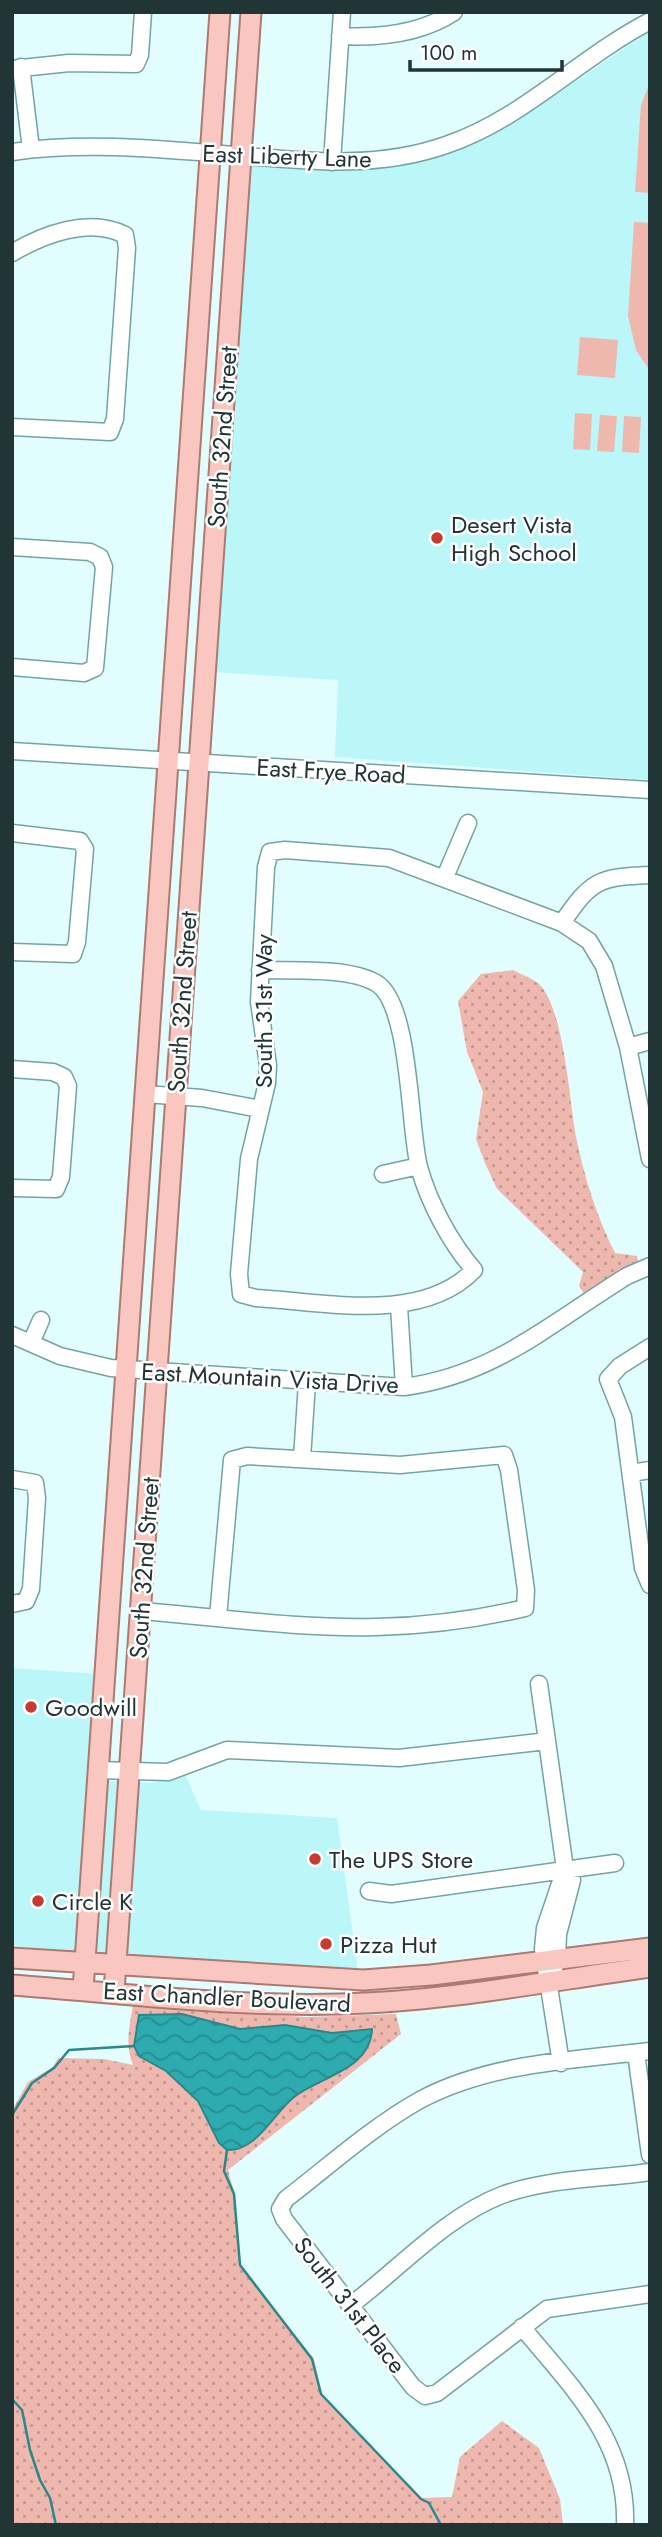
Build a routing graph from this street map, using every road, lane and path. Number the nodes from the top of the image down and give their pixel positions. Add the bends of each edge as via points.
1 (143, 12) edge
2 (220, 12) edge
3 (251, 12) edge
4 (342, 12) edge
5 (454, 12) edge
6 (650, 21) edge
7 (340, 36) junction
8 (16, 68) edge
9 (31, 149) junction
10 (12, 152) edge
11 (210, 154) junction
12 (241, 156) junction
13 (332, 162) junction
14 (12, 253) edge
15 (12, 427) edge
16 (12, 547) edge
17 (12, 667) edge
18 (12, 751) edge
19 (168, 762) junction
20 (199, 763) junction
21 (650, 790) edge
22 (468, 823) dead end
23 (12, 833) edge
24 (650, 875) edge
25 (445, 877) junction
26 (562, 923) junction
27 (12, 952) edge
28 (260, 970) junction
29 (650, 1041) edge
30 (628, 1047) junction
31 (12, 1069) edge
32 (145, 1094) junction
33 (176, 1097) junction
34 (260, 1109) junction
35 (650, 1159) edge
36 (419, 1166) junction
37 (383, 1174) dead end
38 (12, 1188) edge
39 (650, 1266) edge
40 (399, 1306) junction
41 (41, 1320) dead end
42 (12, 1335) edge
43 (31, 1343) junction
44 (650, 1347) edge
45 (125, 1369) junction
46 (157, 1371) junction
47 (307, 1382) junction
48 (404, 1387) junction
49 (302, 1459) junction
50 (650, 1470) edge
51 (631, 1473) junction
52 (12, 1479) edge
53 (649, 1585) edge
54 (19, 1603) edge
55 (141, 1611) junction
56 (218, 1617) junction
57 (539, 1684) dead end
58 (547, 1741) junction
59 (97, 1770) junction
60 (129, 1772) junction
61 (615, 1863) dead end
62 (565, 1869) junction
63 (369, 1891) dead end
64 (650, 1948) edge
65 (12, 1958) edge
66 (84, 1963) junction
67 (116, 1965) junction
68 (550, 1967) junction
69 (650, 1967) edge
70 (12, 1985) edge
71 (83, 1990) junction
72 (114, 1992) junction
73 (643, 2052) edge
74 (561, 2063) junction
75 (650, 2155) edge
76 (650, 2172) edge
77 (650, 2294) edge
78 (351, 2305) junction
79 (522, 2327) junction
80 (625, 2525) edge

1 - 8 street via 136,64
2 - 11 main road, South 32nd Street
3 - 12 main road, South 32nd Street
4 - 7 street
5 - 7 street via 392,35
6 - 13 street, East Liberty Lane via 525,106 465,139 409,156
7 - 13 street
8 - 9 street
9 - 10 street, East Liberty Lane
9 - 11 street, East Liberty Lane via 82,146
11 - 12 street, East Liberty Lane
11 - 19 main road, South 32nd Street
12 - 13 street, East Liberty Lane
12 - 20 main road, South 32nd Street
14 - 15 street via 57,231 115,230 125,235 127,248 115,419 110,432
16 - 17 street via 90,552 100,557 104,567 95,668 84,673
18 - 19 street, East Frye Road
19 - 20 street, East Frye Road
19 - 32 main road, South 32nd Street
20 - 21 street, East Frye Road
20 - 33 main road, South 32nd Street
22 - 25 street
23 - 27 street via 80,841 85,849 73,954
24 - 26 street via 598,882 582,893
25 - 26 street
25 - 28 street, South 31st Way via 389,858 270,852
26 - 30 street via 589,941 598,954
28 - 34 street, South 31st Way via 259,1002 268,1065
28 - 36 street via 351,975 378,984 391,1004 409,1068
29 - 30 street
30 - 35 street
31 - 38 street via 53,1072 64,1077 68,1086 62,1164 55,1189
32 - 33 street
32 - 45 main road, South 32nd Street
33 - 34 street
33 - 46 main road, South 32nd Street
34 - 40 street, South 31st Way via 248,1159 241,1294
36 - 37 street
36 - 40 street via 429,1196 474,1270 458,1286
39 - 48 street, East Mountain Vista Drive via 626,1276 495,1361 452,1378
40 - 48 street
41 - 43 street
42 - 43 street, East Mountain Vista Drive
43 - 45 street, East Mountain Vista Drive via 86,1364
44 - 51 street via 608,1379 623,1417
45 - 46 street, East Mountain Vista Drive
45 - 59 main road, South 32nd Street
46 - 47 street, East Mountain Vista Drive
46 - 55 main road, South 32nd Street
47 - 48 street, East Mountain Vista Drive
47 - 49 street
49 - 56 street via 247,1456 232,1460
49 - 56 street via 400,1465 504,1455 525,1608 379,1627
50 - 51 street
51 - 53 street
52 - 54 street via 35,1483 37,1498 31,1589
55 - 56 street
55 - 60 main road, South 32nd Street
57 - 58 street
58 - 60 street via 389,1758 227,1750 168,1772
58 - 62 street
59 - 60 street
59 - 66 main road, South 32nd Street
60 - 67 main road, South 32nd Street
61 - 62 street
62 - 63 street via 391,1894
62 - 68 street via 572,1880 543,1940
64 - 68 main road, East Chandler Boulevard
65 - 66 main road, East Chandler Boulevard
66 - 67 main road, East Chandler Boulevard
66 - 71 main road, South 32nd Street
67 - 68 main road, East Chandler Boulevard via 363,1980
67 - 72 main road, South 32nd Street
68 - 69 main road, East Chandler Boulevard
68 - 72 main road, East Chandler Boulevard via 437,1997 340,2004
68 - 74 street
70 - 71 main road, East Chandler Boulevard
71 - 72 main road, East Chandler Boulevard
73 - 74 street
73 - 75 street
74 - 78 street, South 31st Place via 486,2074 422,2099 286,2199 280,2208 284,2219
76 - 78 street via 534,2187 499,2197 453,2224
77 - 79 street via 557,2306
78 - 79 street, South 31st Place via 413,2387 425,2396 437,2393
79 - 80 street via 608,2439 621,2469

